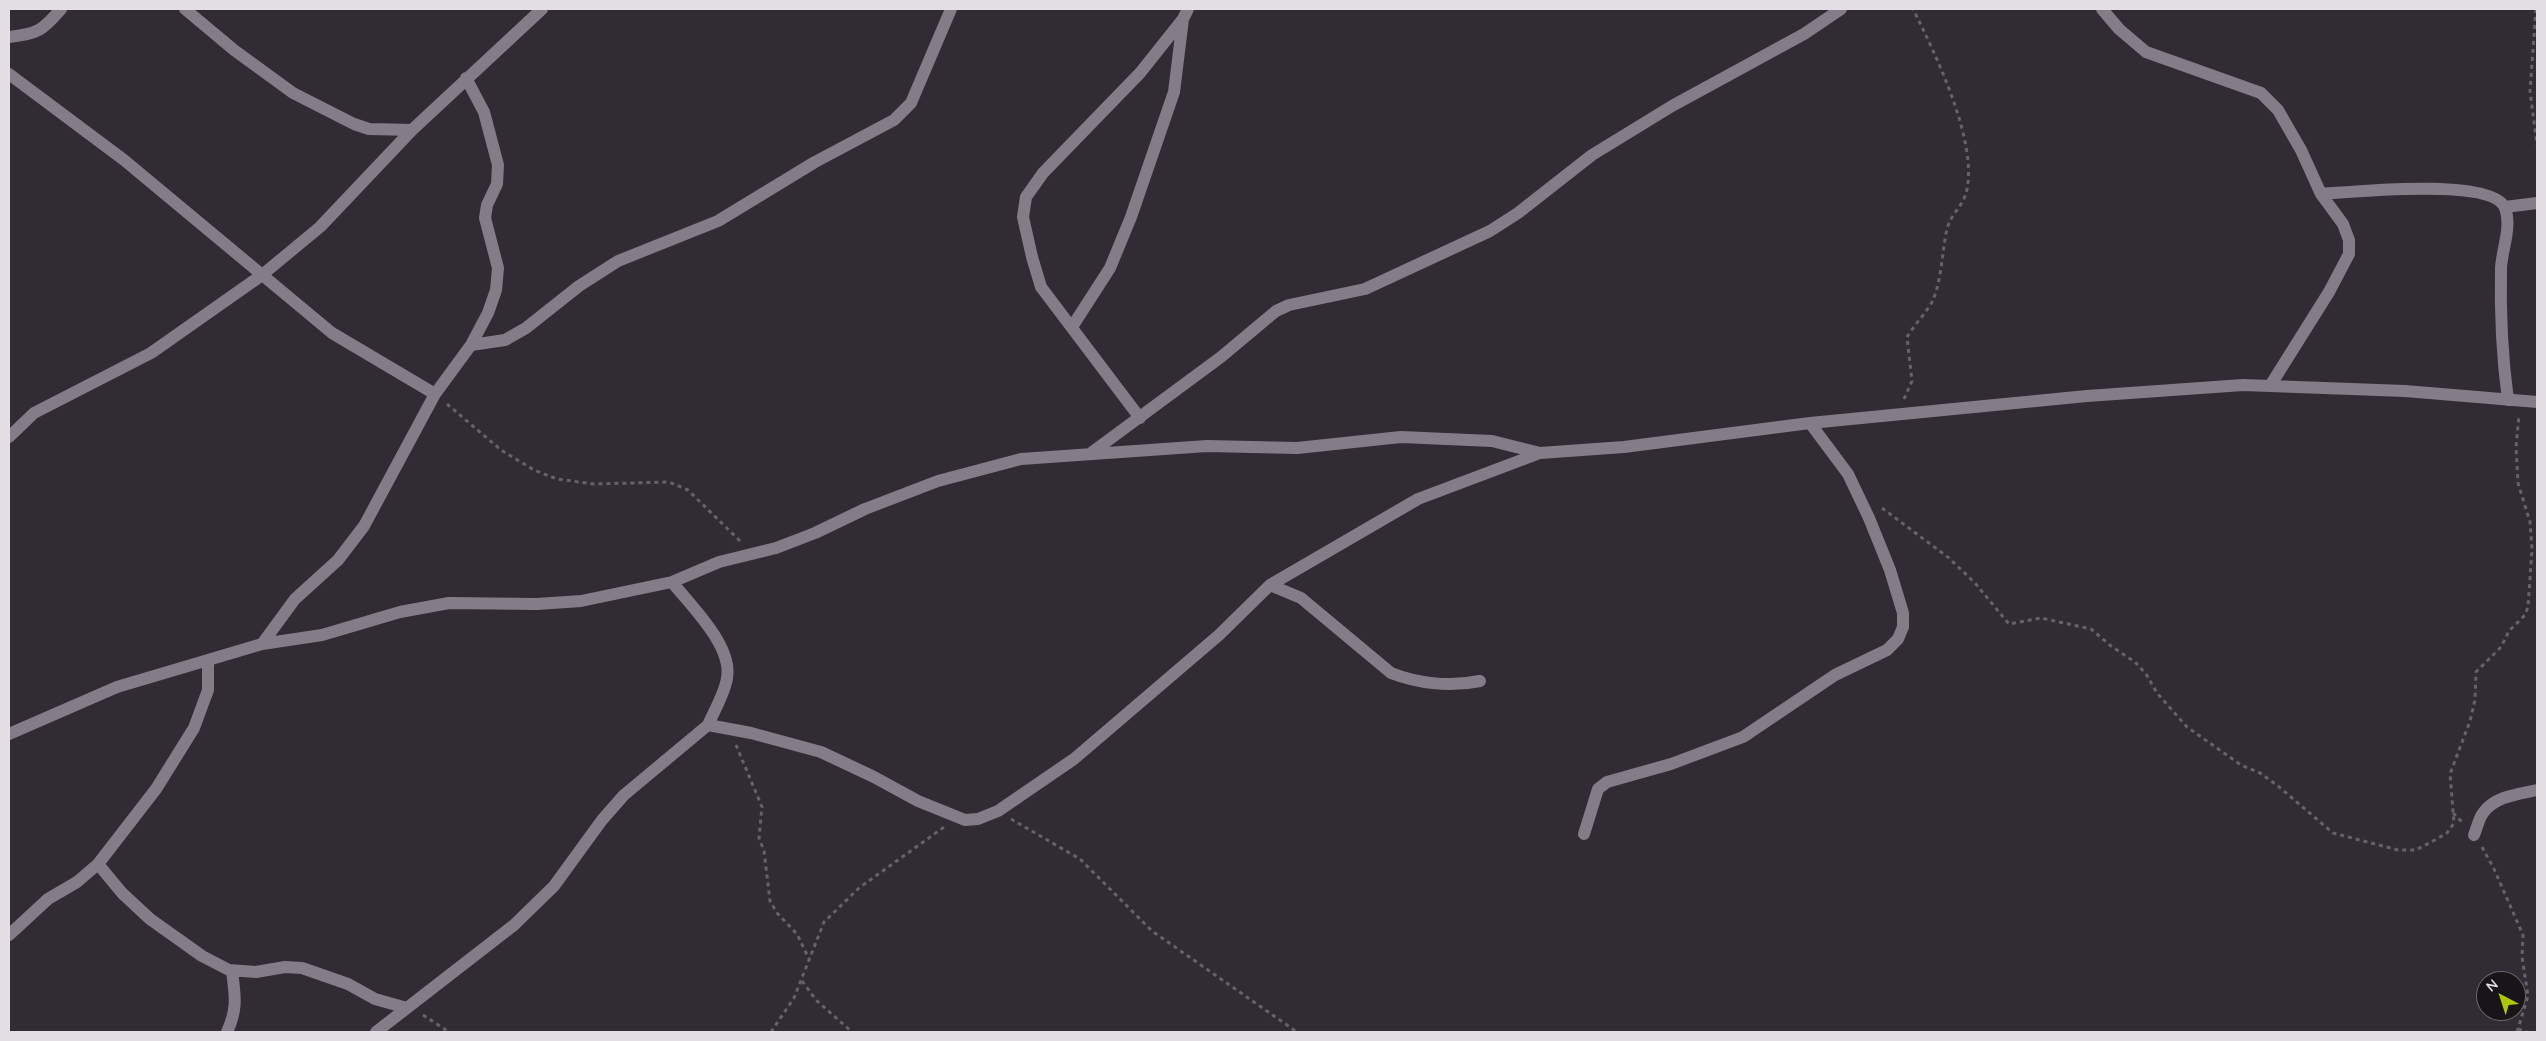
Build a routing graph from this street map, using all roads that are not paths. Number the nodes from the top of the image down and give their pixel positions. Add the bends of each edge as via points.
1 (61, 9) edge
2 (185, 9) edge
3 (542, 9) edge
4 (951, 9) edge
5 (1840, 9) edge
6 (2102, 9) edge
7 (1186, 14) edge
8 (9, 37) edge
9 (9, 74) edge
10 (466, 78) junction
11 (412, 130) junction
12 (2321, 194) junction
13 (2537, 203) edge
14 (2505, 207) junction
15 (262, 275) junction
16 (1072, 328) junction
17 (472, 345) junction
18 (2270, 386) junction
19 (435, 394) junction
20 (2514, 401) junction
21 (2537, 402) edge
22 (1140, 418) junction
23 (1810, 423) junction
24 (9, 437) edge
25 (1091, 453) junction
26 (1540, 453) junction
27 (672, 582) junction
28 (1270, 585) junction
29 (262, 644) junction
30 (208, 660) junction
31 (1480, 681) dead end
32 (708, 725) junction
33 (9, 734) edge
34 (2537, 790) edge
35 (1584, 834) dead end
36 (2474, 835) road end
37 (98, 864) junction
38 (9, 935) edge
39 (232, 971) junction
40 (409, 1006) junction
41 (227, 1032) edge
42 (376, 1032) edge

1 - 8 street via 44,28
2 - 11 street via 293,93 369,129
3 - 10 street
4 - 17 street via 911,103 894,120 815,162 718,221 618,261 505,340
5 - 22 street via 1804,34 1672,106 1592,155 1490,231 1365,289 1289,305 1276,311
6 - 12 street via 2146,52 2261,93 2278,110
7 - 16 street via 1174,92 1131,217 1110,268
7 - 16 street via 1140,73 1043,173 1026,197 1023,217 1041,287
9 - 15 street via 124,160
10 - 11 street
10 - 17 street via 484,112 498,165 497,184 485,218 497,261 496,290
11 - 15 street via 320,227
12 - 14 street via 2394,188 2454,189 2498,200
12 - 18 street via 2343,224 2349,240 2349,254
13 - 14 street
14 - 20 street via 2501,353
15 - 19 street via 332,333
15 - 24 street via 151,353 34,413
16 - 22 street
17 - 19 street
18 - 20 street via 2405,391
18 - 23 street via 2243,385 2096,396
19 - 29 street via 364,526 338,560 295,599
20 - 21 street
22 - 25 street
23 - 26 street via 1624,447
23 - 35 street via 1848,474 1890,570 1903,613 1898,639 1887,650 1834,675 1743,736 1672,764 1607,782 1598,789
25 - 26 street via 1207,446 1297,448 1400,437 1492,441
25 - 27 street via 1021,459 938,481 776,548 719,562
26 - 28 street via 1418,499
27 - 29 street via 582,601 449,603 400,612 322,635
27 - 32 street via 724,650 728,664 727,679
28 - 31 street via 1301,598 1391,673 1408,680 1461,685
28 - 32 street via 1219,635 1074,759 998,811 978,819 958,818 918,801 821,752
29 - 30 street
30 - 33 street via 117,686
30 - 37 street via 208,690 194,728 156,790
32 - 40 street via 624,795 554,886 514,925
34 - 36 street via 2507,796 2494,803 2483,813
37 - 38 street via 77,882 48,899
37 - 39 street via 122,893 150,918 202,956
39 - 40 street via 302,968 348,984 375,999
39 - 41 street via 236,1002
40 - 42 street

